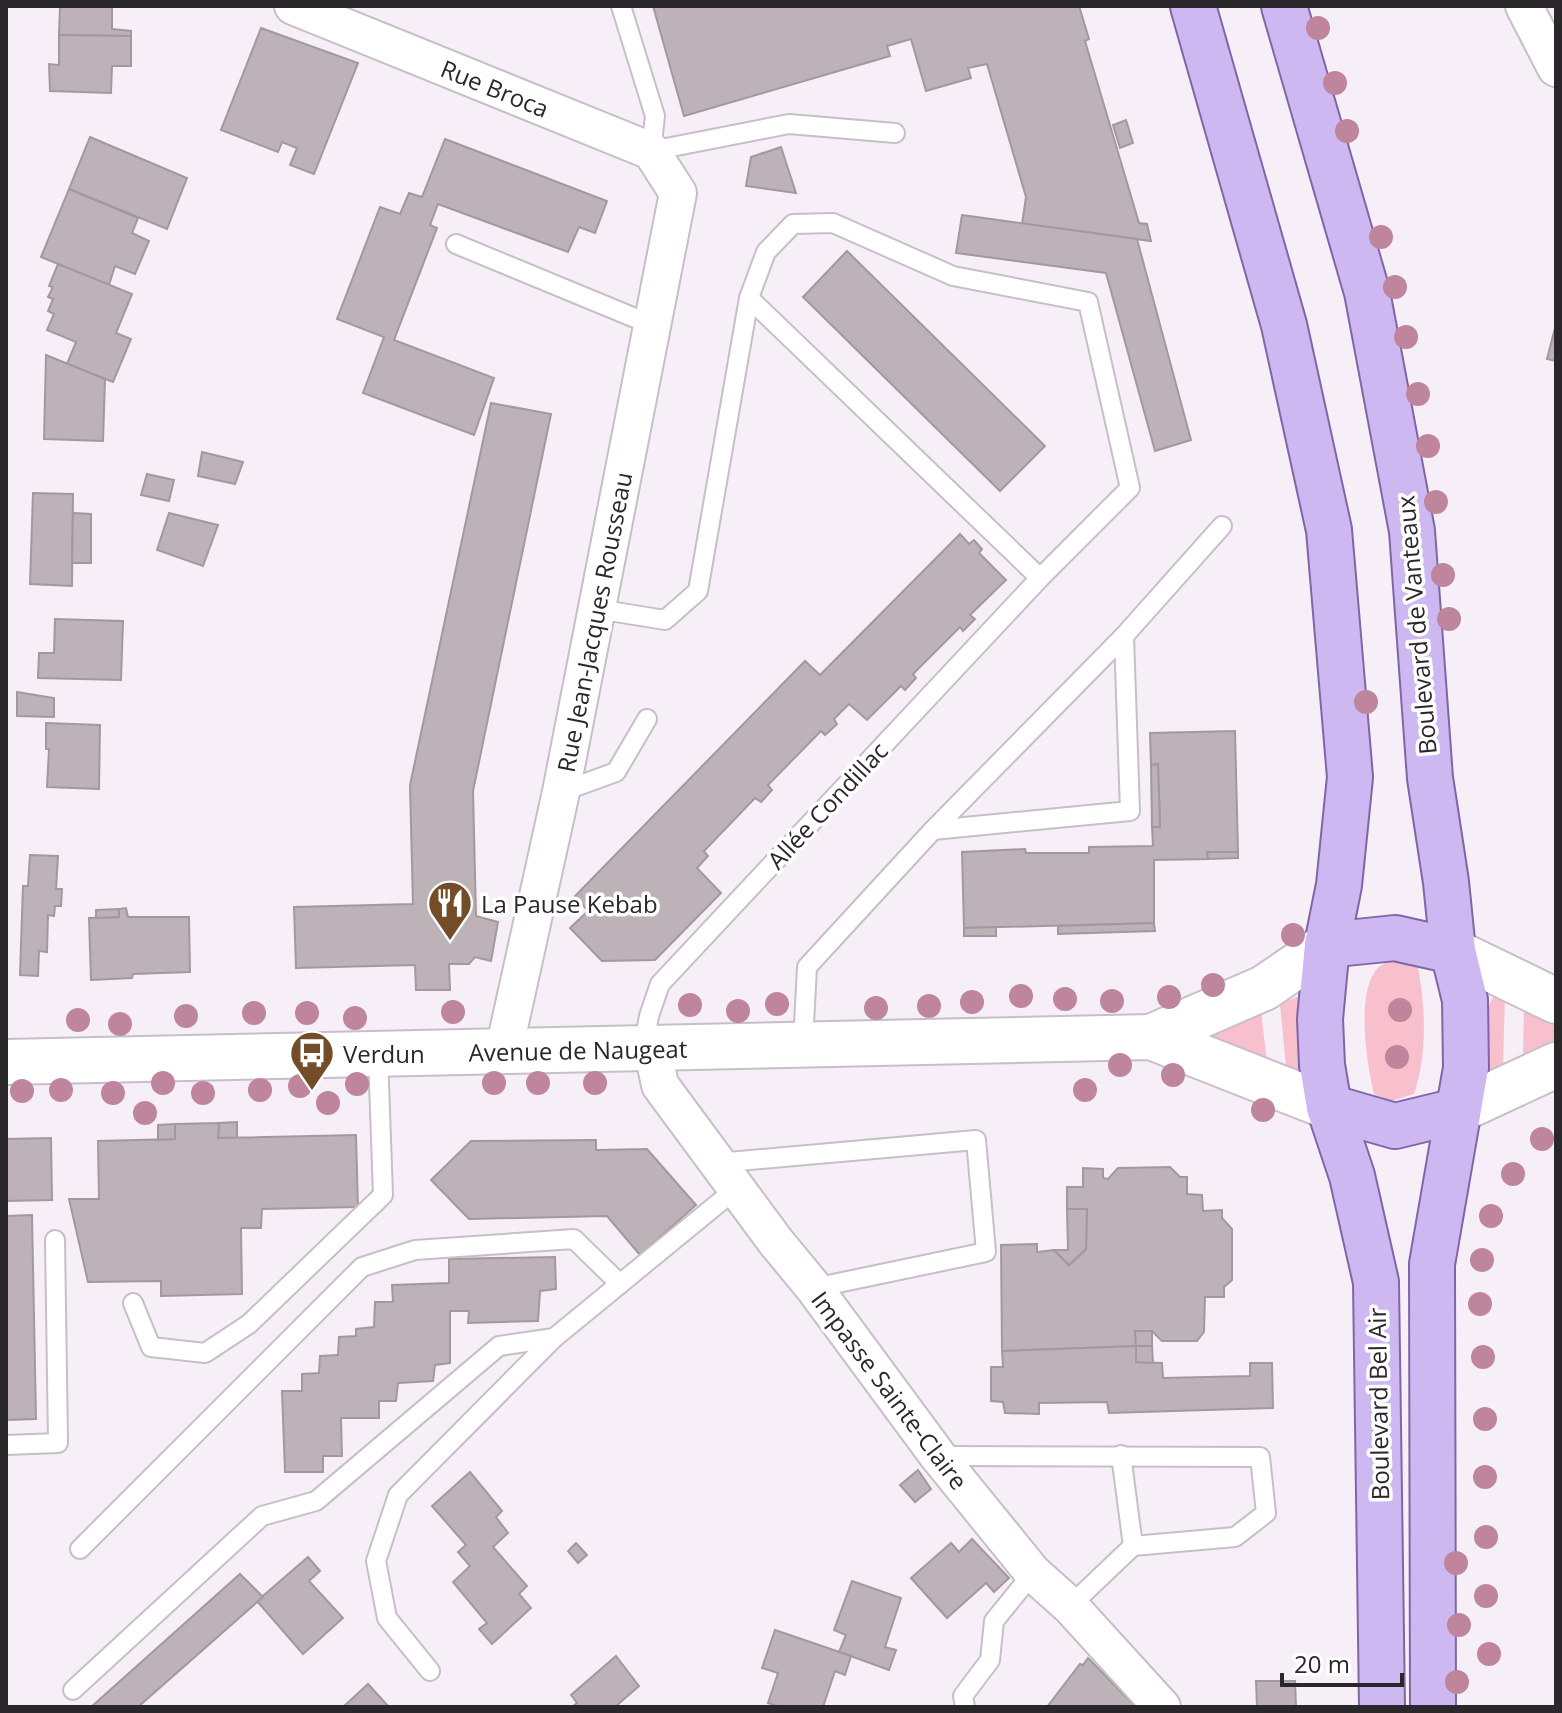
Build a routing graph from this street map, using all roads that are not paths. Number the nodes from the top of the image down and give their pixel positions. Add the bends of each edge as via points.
1 (293, 6) edge
2 (621, 6) edge
3 (1193, 6) edge
4 (1284, 6) edge
5 (1524, 6) edge
6 (1556, 68) edge
7 (895, 133) dead end
8 (651, 151) junction
9 (456, 244) dead end
10 (749, 298) junction
11 (652, 325) junction
12 (1222, 526) dead end
13 (1040, 578) junction
14 (597, 609) junction
15 (1124, 636) junction
16 (647, 719) dead end
17 (561, 792) junction
18 (933, 830) junction
19 (1327, 945) junction
20 (1453, 951) junction
21 (1556, 1001) edge
22 (1151, 1037) junction
23 (803, 1043) junction
24 (650, 1049) junction
25 (504, 1050) junction
26 (378, 1055) junction
27 (6, 1062) edge
28 (1556, 1065) edge
29 (1329, 1107) junction
30 (1457, 1111) junction
31 (727, 1176) junction
32 (55, 1240) dead end
33 (620, 1284) junction
34 (814, 1288) junction
35 (133, 1303) dead end
36 (554, 1338) junction
37 (6, 1445) edge
38 (1121, 1455) junction
39 (938, 1456) junction
40 (1133, 1546) junction
41 (80, 1549) dead end
42 (1033, 1573) junction
43 (1070, 1606) junction
44 (430, 1671) dead end
45 (73, 1690) dead end
46 (965, 1707) edge
47 (1162, 1707) edge
48 (1382, 1707) edge
49 (1433, 1707) edge

1 - 8 street, Rue Broca
2 - 8 lane via 655,116
3 - 19 main road via 1284,325 1329,530 1350,777
4 - 20 main road, Boulevard de Vanteaux via 1367,292 1412,531 1430,778
5 - 6 street
7 - 8 lane via 789,124
8 - 11 street, Rue Jean-Jacques Rousseau via 678,193
9 - 11 lane
10 - 13 lane
10 - 13 lane, Allée Condillac via 766,252 793,224 833,223 953,276 1088,302 1130,488
10 - 14 lane, Allée Condillac via 698,591 665,620
11 - 14 street, Rue Jean-Jacques Rousseau
12 - 15 lane
13 - 24 lane, Allée Condillac via 660,984 649,1016
14 - 17 street, Rue Jean-Jacques Rousseau
15 - 18 lane
15 - 18 lane via 1130,811
16 - 17 lane via 616,772
17 - 25 street, Rue Jean-Jacques Rousseau
18 - 23 lane via 807,967
19 - 20 main road, Avenue de Naugeat via 1395,938
19 - 22 street, Avenue de Naugeat via 1264,988
19 - 29 main road via 1320,1019
20 - 21 street, Avenue de Naugeat
20 - 30 main road, Boulevard de Vanteaux via 1465,1000 1466,1068
22 - 23 street, Avenue de Naugeat
22 - 29 street, Avenue de Naugeat
23 - 24 street, Avenue de Naugeat
24 - 25 street, Avenue de Naugeat
24 - 31 street, Impasse Sainte-Claire via 660,1085
25 - 26 street, Avenue de Naugeat
26 - 27 street, Avenue de Naugeat
26 - 35 lane via 383,1195 249,1324 205,1353 151,1347
28 - 30 street, Avenue de Naugeat
29 - 30 main road, Avenue de Naugeat via 1395,1126
29 - 48 main road, Boulevard Bel Air via 1352,1176 1376,1282
30 - 49 main road via 1432,1264
31 - 33 lane
31 - 34 street, Impasse Sainte-Claire
31 - 34 lane via 976,1140 986,1252
32 - 37 lane via 58,1443
33 - 36 lane
33 - 41 lane via 574,1239 415,1250 362,1267
34 - 39 street, Impasse Sainte-Claire
36 - 44 lane via 398,1495 376,1561 387,1618
36 - 45 lane via 499,1346 316,1501 262,1516
38 - 39 lane
38 - 40 lane
38 - 40 lane via 1260,1457 1266,1513 1235,1537
39 - 42 street, Impasse Sainte-Claire
40 - 43 lane
42 - 43 street, Impasse Sainte-Claire
42 - 46 lane via 994,1621 990,1660 963,1696
43 - 47 street, Impasse Sainte-Claire

